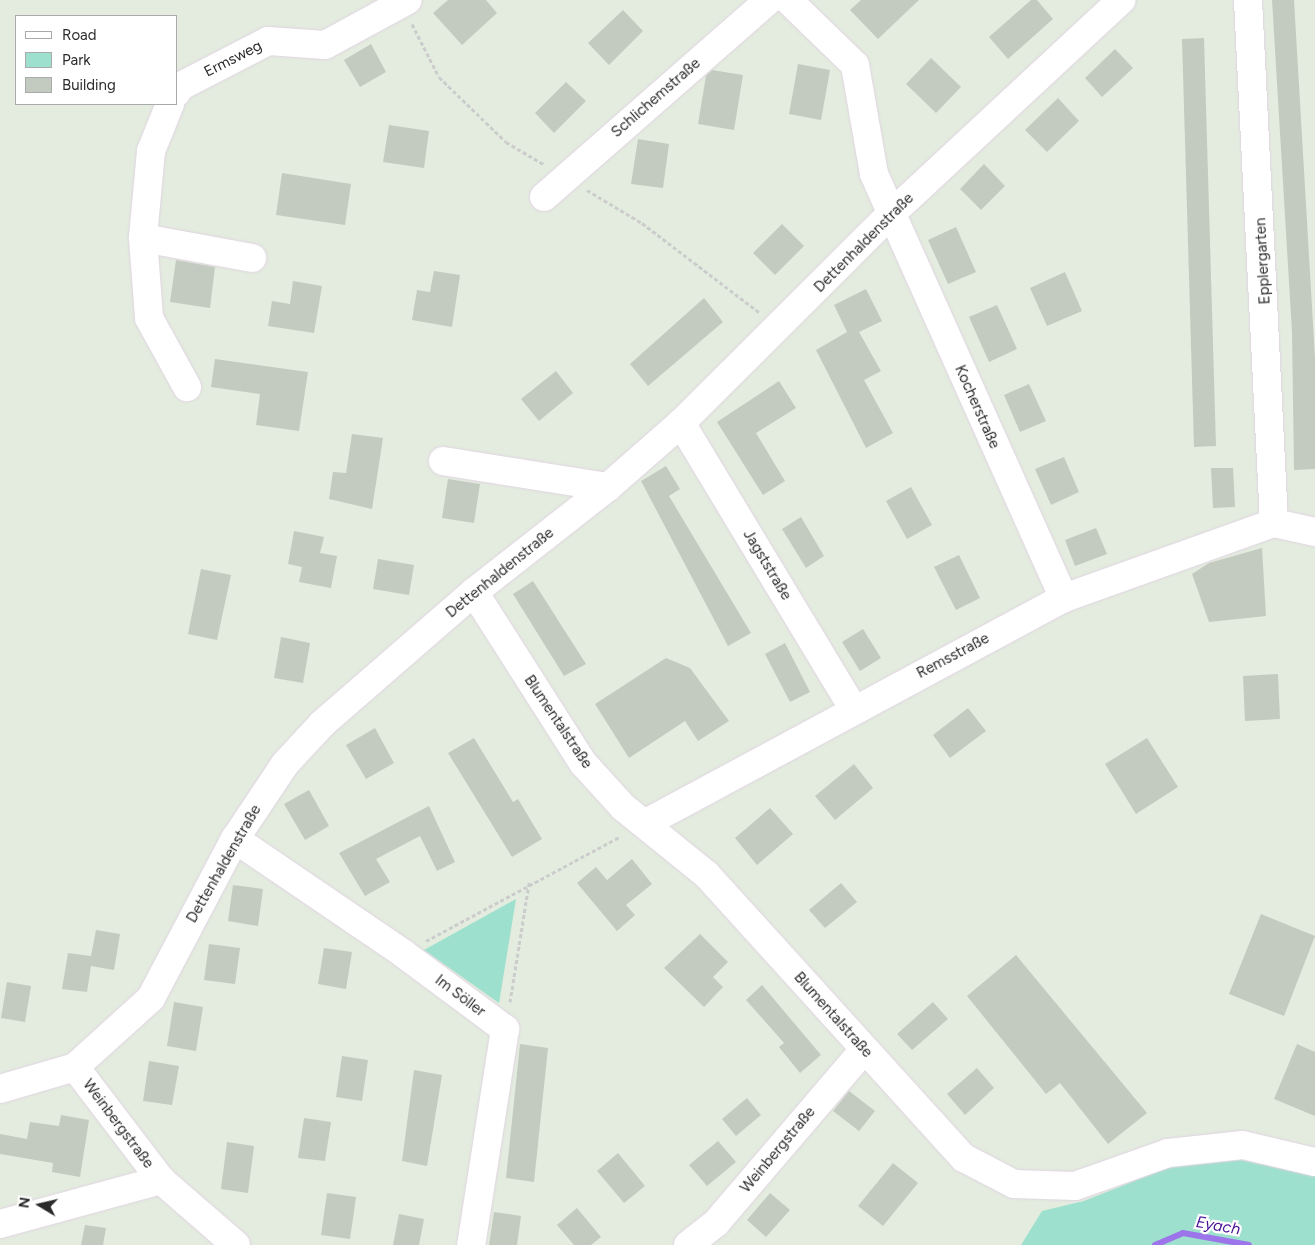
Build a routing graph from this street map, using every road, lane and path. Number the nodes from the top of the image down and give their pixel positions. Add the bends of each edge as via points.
1 (769, 0) edge
2 (788, 0) edge
3 (1121, 0) edge
4 (1248, 0) edge
5 (405, 3) edge
6 (178, 91) edge
7 (170, 105) edge
8 (566, 177) junction
9 (544, 197) dead end
10 (890, 216) junction
11 (143, 238) junction
12 (252, 258) dead end
13 (779, 327) junction
14 (187, 387) dead end
15 (681, 423) junction
16 (443, 461) dead end
17 (608, 487) junction
18 (1274, 522) junction
19 (1315, 532) edge
20 (474, 592) junction
21 (1064, 598) junction
22 (853, 708) junction
23 (646, 823) junction
24 (235, 840) junction
25 (529, 883) junction
26 (404, 954) junction
27 (505, 1029) junction
28 (864, 1050) junction
29 (75, 1067) junction
30 (0, 1089) edge
31 (1315, 1162) edge
32 (161, 1180) junction
33 (0, 1224) edge
34 (236, 1245) edge
35 (471, 1245) edge
36 (688, 1245) edge

1 - 8 street, Schlichemstraße
2 - 10 street via 855,65 874,174
3 - 10 street, Dettenhaldenstraße
4 - 18 street, Epplergarten
5 - 6 street, Ermsweg via 325,45 268,41 181,86
5 - 8 path via 440,77 506,142
7 - 11 street via 151,151
8 - 9 street, Schlichemstraße
8 - 13 path via 642,223
10 - 13 street, Dettenhaldenstraße
10 - 21 street, Kocherstraße
11 - 12 street
11 - 14 street via 149,318
13 - 15 street, Dettenhaldenstraße
15 - 17 street, Dettenhaldenstraße
15 - 22 street, Jagststraße
16 - 17 street
17 - 20 street, Dettenhaldenstraße
18 - 19 street
18 - 21 street, Remsstraße
20 - 23 street, Blumentalstraße via 583,763 622,807
20 - 24 street, Dettenhaldenstraße via 322,724 285,764
21 - 22 street, Remsstraße
22 - 23 street, Remsstraße
23 - 25 path
23 - 28 street, Blumentalstraße via 707,875
24 - 26 street, Im Söller
24 - 29 street, Dettenhaldenstraße via 151,998
25 - 26 path
25 - 27 path
26 - 27 street, Im Söller
27 - 35 street
28 - 31 street, Blumentalstraße via 964,1158 1014,1184 1075,1186 1168,1153 1243,1145
28 - 36 street, Weinbergstraße via 716,1223
29 - 30 street, Dettenhaldenstraße
29 - 32 street, Weinbergstraße
32 - 33 street, Weinbergstraße
32 - 34 street, Weinbergstraße

